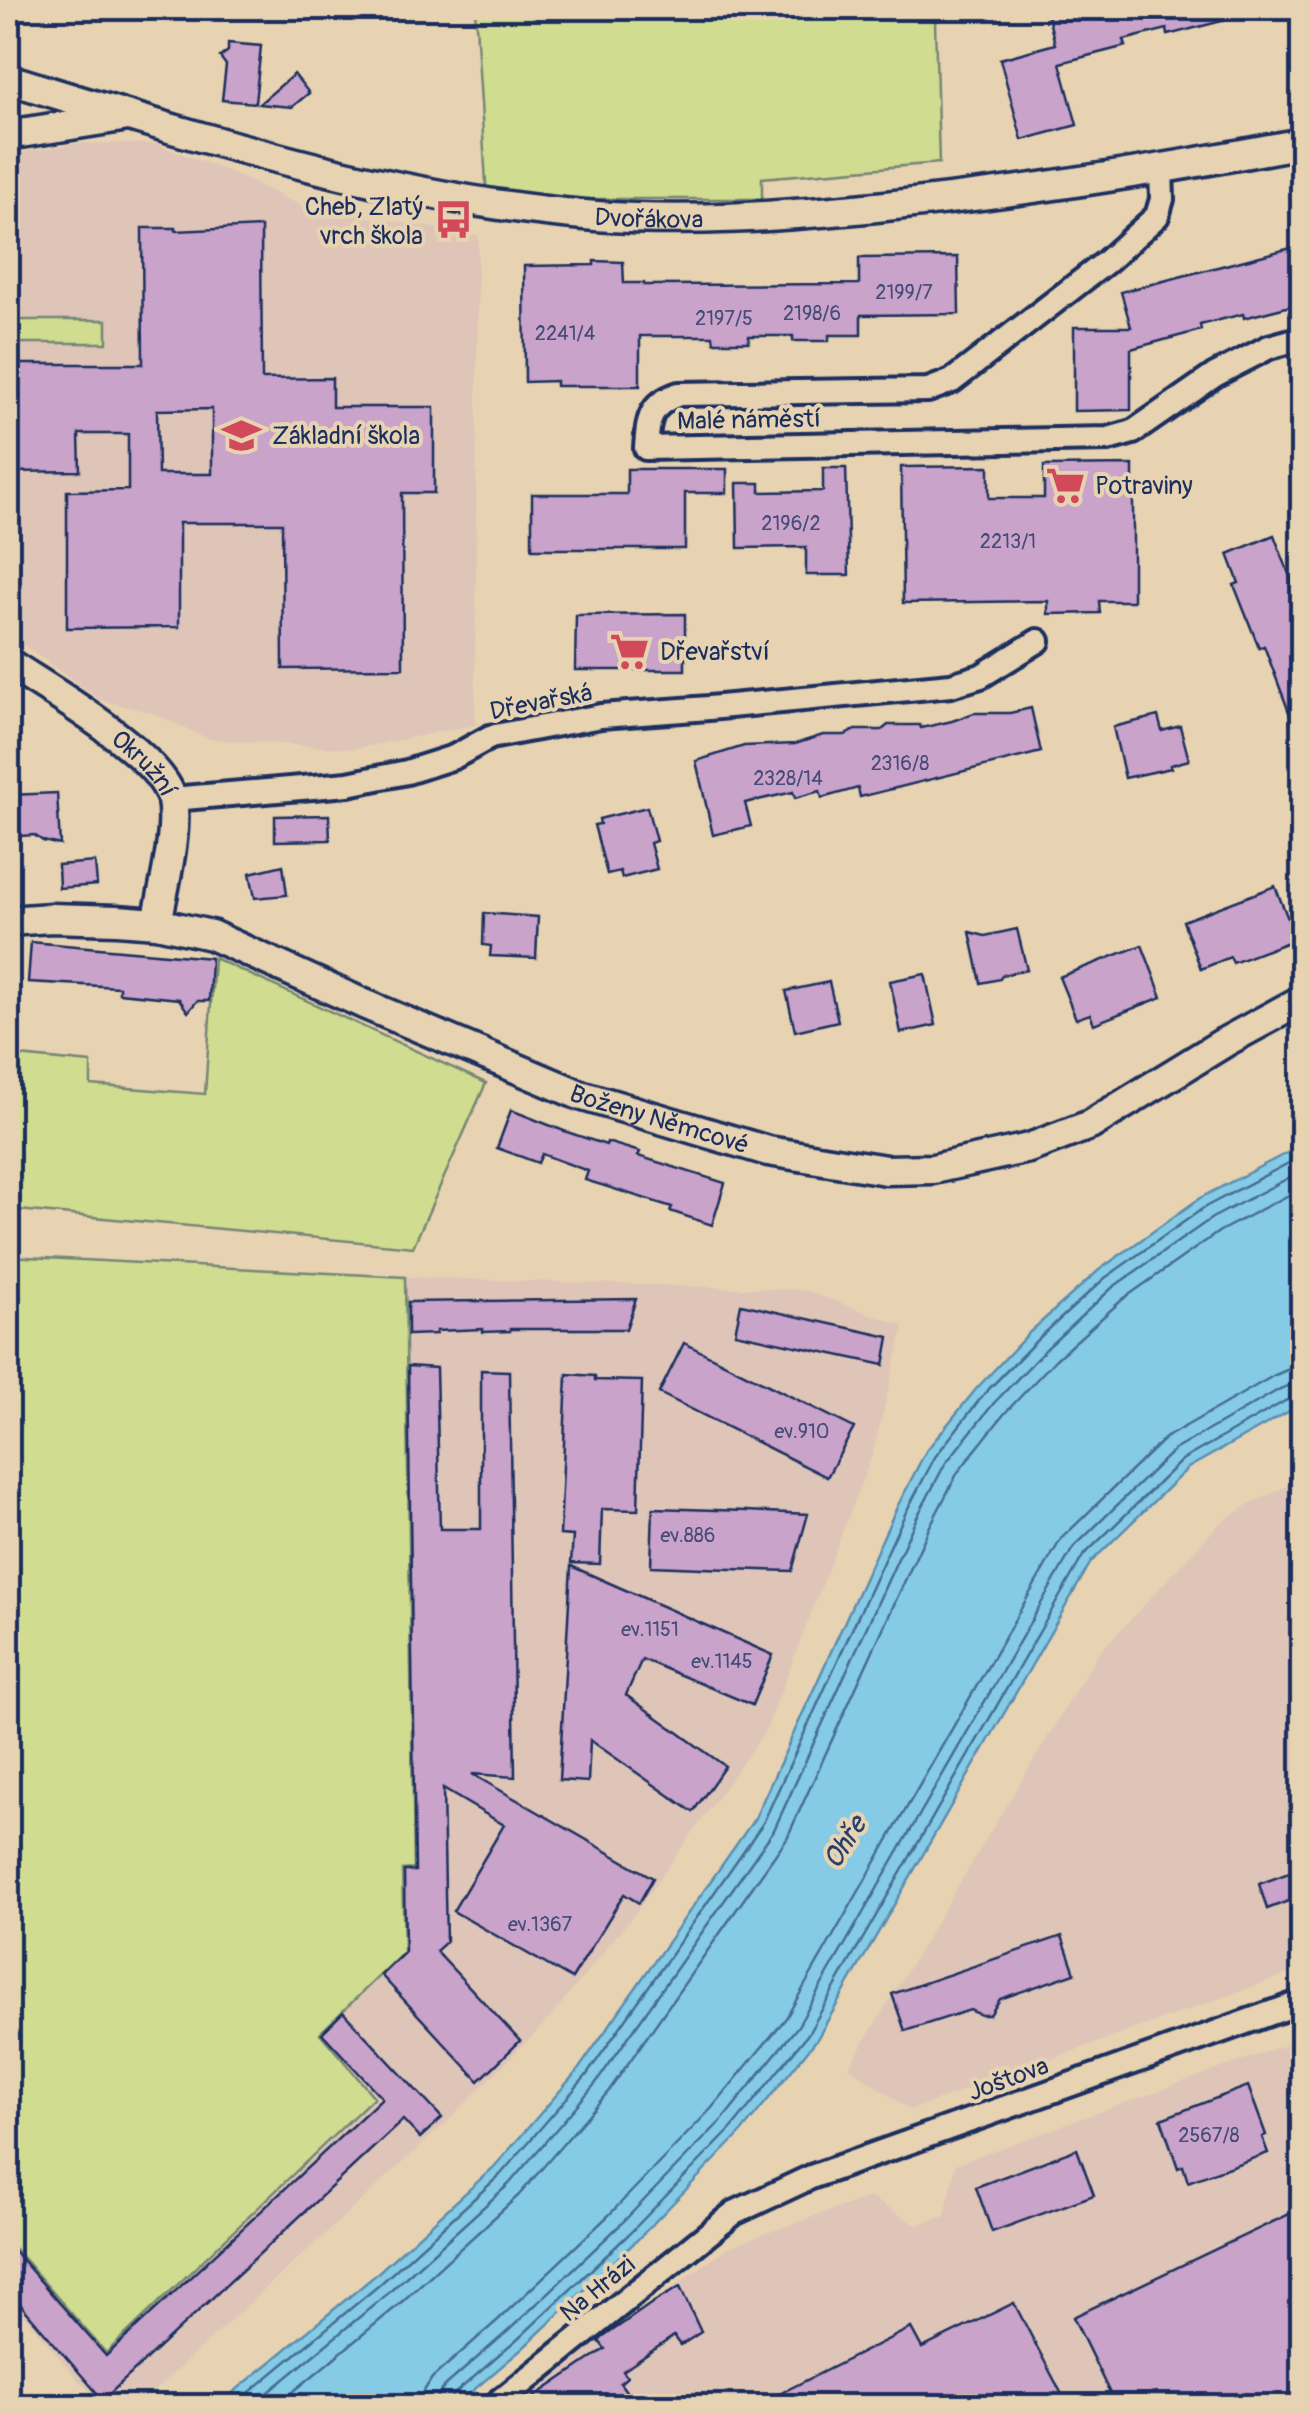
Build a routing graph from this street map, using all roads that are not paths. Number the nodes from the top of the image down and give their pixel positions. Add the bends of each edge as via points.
1 (8, 79) edge
2 (128, 116) junction
3 (8, 135) edge
4 (1302, 142) edge
5 (1161, 170) junction
6 (1302, 338) edge
7 (1038, 641) dead end
8 (8, 663) edge
9 (172, 799) junction
10 (8, 920) edge
11 (157, 923) junction
12 (1302, 1000) edge
13 (1302, 2002) edge
14 (734, 2213) joint
15 (494, 2406) edge

1 - 2 street, Dvořákova
2 - 3 street
2 - 5 street, Dvořákova via 344,176 598,216 798,215
4 - 5 street, Dvořákova
5 - 6 street, Malé náměstí via 1156,216 952,380 928,390 679,394 658,405 648,420 646,448 1108,439 1133,432 1228,368
7 - 9 street, Dřevařská via 982,676 951,685 600,716 490,737 454,757 348,784
8 - 9 street, Okružní via 110,730 159,774
9 - 11 street, Okružní
10 - 11 street, Boženy Němcové
11 - 12 street, Boženy Němcové via 211,935 580,1096 768,1150 886,1170 933,1169 1029,1148 1090,1125
13 - 14 street, Joštova via 811,2177
14 - 15 street, Na Hrázi

